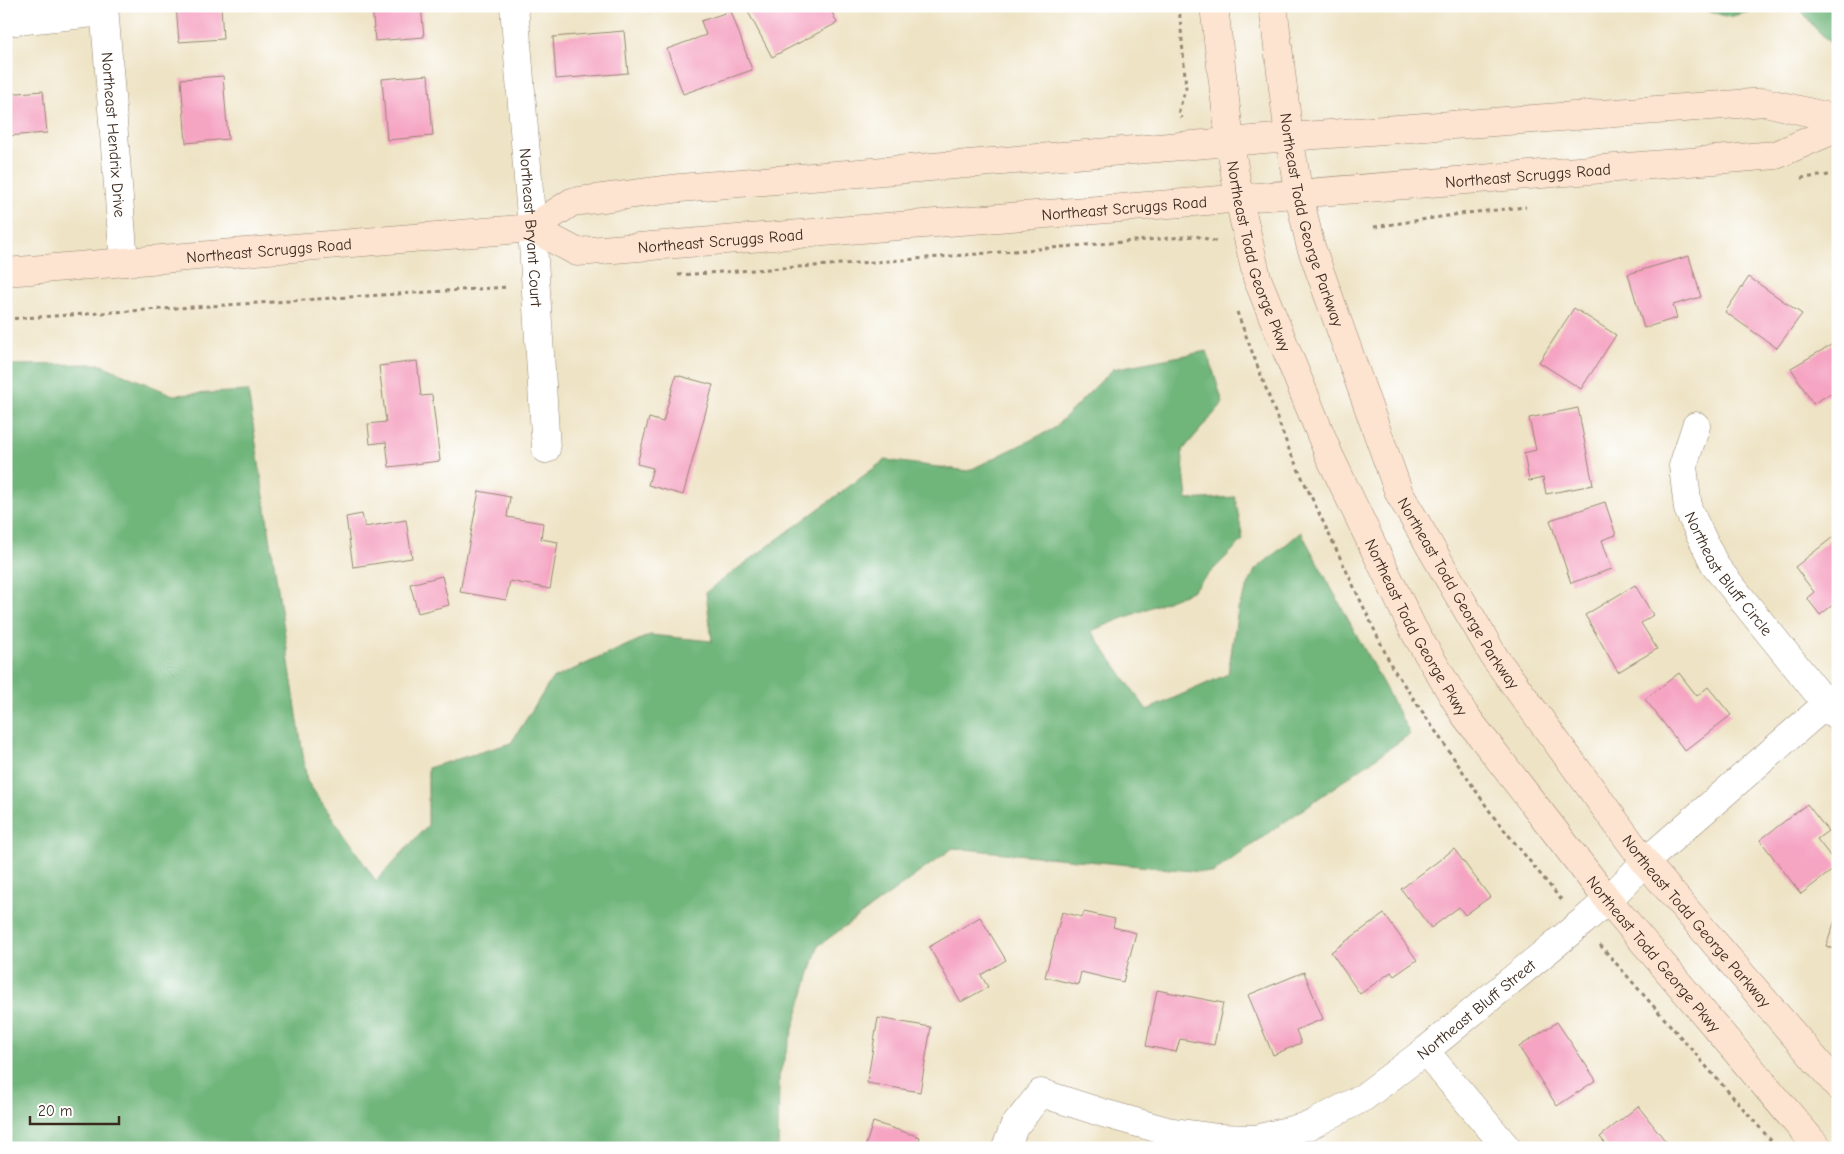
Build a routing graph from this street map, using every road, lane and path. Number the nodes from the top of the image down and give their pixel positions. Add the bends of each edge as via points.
1 (514, 6) edge
2 (1179, 6) edge
3 (1214, 6) edge
4 (1273, 6) edge
5 (104, 9) edge
6 (6, 22) edge
7 (1179, 110) dead end
8 (1838, 119) edge
9 (1838, 128) edge
10 (1289, 137) junction
11 (1230, 142) junction
12 (1299, 194) junction
13 (1238, 199) junction
14 (532, 228) junction
15 (124, 262) junction
16 (6, 272) edge
17 (1696, 426) dead end
18 (546, 448) dead end
19 (1834, 706) edge
20 (1645, 862) junction
21 (1608, 900) junction
22 (1425, 1051) junction
23 (1838, 1086) edge
24 (1006, 1148) edge
25 (1507, 1148) edge
26 (1818, 1148) edge

1 - 14 street, Northeast Bryant Court
2 - 7 path via 1186,88
3 - 11 street, Northeast Todd George Pkwy
4 - 10 street, Northeast Todd George Parkway
5 - 6 street
5 - 15 street, Northeast Hendrix Drive
8 - 10 street, Northeast Scruggs Road via 1765,102
9 - 12 street, Northeast Scruggs Road via 1776,155
10 - 11 street, Northeast Scruggs Road
10 - 12 street, Northeast Todd George Parkway
11 - 13 street, Northeast Todd George Pkwy
11 - 14 street, Northeast Scruggs Road via 660,191 572,202
12 - 13 street, Northeast Scruggs Road
12 - 20 street, Northeast Todd George Parkway via 1310,244 1399,494 1495,658
13 - 14 street, Northeast Scruggs Road via 577,252
13 - 21 street, Northeast Todd George Pkwy via 1256,278 1329,455 1412,629 1464,714
14 - 15 street, Northeast Scruggs Road
14 - 18 street, Northeast Bryant Court
15 - 16 street, Northeast Scruggs Road
17 - 19 street, Northeast Bluff Circle via 1683,466 1688,509 1716,567
19 - 20 street, Northeast Bluff Street
20 - 21 street, Northeast Bluff Street
20 - 23 street, Northeast Todd George Parkway
21 - 22 street, Northeast Bluff Street
21 - 26 street, Northeast Todd George Pkwy
22 - 24 street, Northeast Bluff Street via 1364,1097 1311,1125 1256,1139 1166,1131 1042,1093 1014,1127
22 - 25 street

